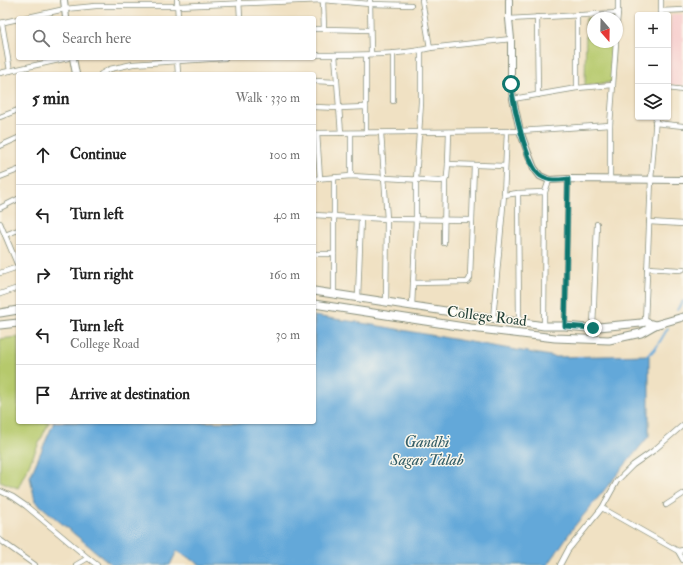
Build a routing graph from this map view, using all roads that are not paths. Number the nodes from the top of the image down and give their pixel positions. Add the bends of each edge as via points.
1 (64, 0) edge
2 (95, 0) edge
3 (177, 0) edge
4 (323, 0) edge
5 (422, 0) edge
6 (509, 0) edge
7 (618, 0) edge
8 (661, 0) edge
9 (240, 2) edge
10 (370, 2) edge
11 (121, 3) edge
12 (410, 5) dead end
13 (96, 6) junction
14 (178, 6) junction
15 (65, 9) junction
16 (683, 10) edge
17 (618, 12) edge
18 (661, 12) edge
19 (668, 12) edge
20 (577, 15) junction
21 (587, 15) edge
22 (33, 16) edge
23 (66, 16) edge
24 (178, 16) edge
25 (240, 16) edge
26 (537, 17) junction
27 (16, 19) edge
28 (509, 19) junction
29 (1, 23) edge
30 (316, 29) edge
31 (324, 29) junction
32 (370, 30) junction
33 (511, 39) junction
34 (430, 48) junction
35 (616, 48) edge
36 (421, 50) junction
37 (392, 53) junction
38 (368, 54) junction
39 (316, 55) edge
40 (335, 55) junction
41 (59, 60) edge
42 (73, 60) edge
43 (176, 60) edge
44 (10, 71) junction
45 (76, 72) edge
46 (105, 72) edge
47 (178, 72) edge
48 (0, 73) edge
49 (316, 81) edge
50 (337, 82) junction
51 (613, 85) junction
52 (577, 88) junction
53 (671, 88) edge
54 (683, 90) edge
55 (538, 95) junction
56 (513, 99) junction
57 (394, 101) dead end
58 (316, 107) edge
59 (366, 107) junction
60 (339, 108) junction
61 (16, 111) edge
62 (0, 117) edge
63 (656, 120) edge
64 (655, 123) junction
65 (610, 125) junction
66 (683, 126) edge
67 (520, 131) junction
68 (418, 132) junction
69 (449, 132) junction
70 (507, 132) junction
71 (316, 133) edge
72 (341, 133) junction
73 (351, 133) junction
74 (366, 133) junction
75 (381, 133) junction
76 (16, 139) edge
77 (0, 146) edge
78 (448, 164) junction
79 (474, 165) junction
80 (505, 166) junction
81 (16, 171) edge
82 (351, 176) junction
83 (0, 177) edge
84 (334, 178) junction
85 (385, 178) junction
86 (316, 179) edge
87 (320, 179) junction
88 (568, 179) junction
89 (416, 180) junction
90 (444, 180) junction
91 (549, 180) junction
92 (610, 180) junction
93 (651, 180) junction
94 (683, 180) edge
95 (545, 192) junction
96 (518, 193) junction
97 (504, 195) junction
98 (16, 202) edge
99 (0, 208) edge
100 (316, 216) edge
101 (334, 217) junction
102 (361, 218) junction
103 (387, 219) junction
104 (416, 220) junction
105 (445, 220) junction
106 (472, 220) junction
107 (649, 222) junction
108 (0, 223) edge
109 (597, 224) dead end
110 (683, 224) edge
111 (16, 231) edge
112 (5, 235) junction
113 (444, 243) dead end
114 (316, 254) edge
115 (334, 254) junction
116 (16, 262) edge
117 (16, 268) edge
118 (647, 268) junction
119 (683, 269) edge
120 (0, 274) edge
121 (413, 283) junction
122 (16, 289) edge
123 (316, 291) edge
124 (0, 294) edge
125 (334, 294) junction
126 (358, 298) junction
127 (386, 302) junction
128 (316, 304) edge
129 (412, 306) junction
130 (16, 310) edge
131 (0, 312) edge
132 (683, 317) edge
133 (493, 319) junction
134 (645, 322) junction
135 (16, 323) edge
136 (519, 323) junction
137 (0, 325) edge
138 (655, 325) junction
139 (544, 326) junction
140 (565, 326) junction
141 (593, 328) junction
142 (683, 425) edge
143 (0, 491) edge
144 (683, 494) edge
145 (666, 505) dead end
146 (602, 508) junction
147 (0, 540) edge
148 (680, 550) edge
149 (88, 558) junction
150 (683, 560) edge
151 (35, 565) edge
152 (76, 565) edge
153 (97, 565) edge
154 (560, 565) edge

1 - 15 street
2 - 13 street
3 - 14 street
4 - 9 street
4 - 10 street
4 - 31 street
5 - 34 street
6 - 28 street
7 - 17 street
8 - 18 street
9 - 14 street
9 - 25 street
10 - 12 street
10 - 32 street
11 - 13 street
11 - 14 street
13 - 15 street
14 - 24 street
15 - 22 street
15 - 23 street
16 - 19 street
20 - 21 street
20 - 26 street
20 - 52 street
26 - 28 street
26 - 55 street
27 - 29 street
28 - 33 street
29 - 44 street
30 - 31 street
31 - 32 street
32 - 38 street
33 - 34 street
33 - 56 street
34 - 36 street
35 - 51 street
36 - 37 street
36 - 68 street
37 - 38 street
37 - 57 street
38 - 40 street
38 - 59 street
39 - 40 street
40 - 50 street
41 - 44 street
42 - 45 street
43 - 46 street via 133,64
43 - 47 street
44 - 48 street
49 - 50 street
50 - 60 street
51 - 52 street
51 - 65 street
52 - 55 street
53 - 54 street
55 - 56 street
56 - 67 street
58 - 60 street
59 - 60 street
59 - 74 street
60 - 72 street
61 - 62 street
63 - 64 street
64 - 66 street
64 - 93 street
65 - 67 street
65 - 92 street
67 - 70 street
67 - 91 street via 534,168 540,176
68 - 69 street
68 - 75 street
68 - 89 street
69 - 70 street
69 - 78 street
70 - 80 street
71 - 72 street
71 - 87 street
72 - 73 street
73 - 74 street
73 - 82 street
74 - 75 street
75 - 85 street
76 - 77 street
78 - 79 street
78 - 90 street
79 - 80 street
79 - 106 street
80 - 97 street
81 - 83 street
82 - 84 street
82 - 85 street
84 - 87 street
84 - 101 street
85 - 89 street
85 - 103 street
86 - 87 street
88 - 91 street
88 - 92 street
88 - 140 street
89 - 90 street
89 - 104 street
90 - 105 street
91 - 95 street
92 - 93 street
93 - 94 street
93 - 107 street
95 - 96 street
95 - 139 street
96 - 97 street
96 - 136 street
97 - 133 street
98 - 99 street
100 - 101 street
101 - 102 street
101 - 115 street
102 - 103 street
102 - 126 street
103 - 104 street
103 - 127 street
104 - 105 street
104 - 121 street
105 - 106 street
105 - 113 street
106 - 121 street via 468,281
107 - 110 street
107 - 118 street
108 - 112 street
109 - 141 street
111 - 112 street
112 - 116 street
114 - 115 street
115 - 125 street
117 - 120 street
118 - 119 street
118 - 134 street
121 - 129 street
122 - 124 street
123 - 125 main road, College Road
125 - 126 main road, College Road
126 - 127 main road, College Road
127 - 129 main road, College Road
128 - 138 main road, College Road via 555,338 609,340 641,333
129 - 133 main road, College Road
130 - 131 main road
132 - 138 main road, College Road
133 - 136 main road, College Road
134 - 138 main road, College Road
134 - 141 main road, College Road
135 - 137 main road
136 - 139 main road, College Road
139 - 140 main road, College Road
140 - 141 main road, College Road
142 - 146 street via 617,481
143 - 149 street via 26,506
144 - 145 street
146 - 148 street
146 - 154 street via 568,550
147 - 151 street
148 - 150 street
149 - 152 street
149 - 153 street

